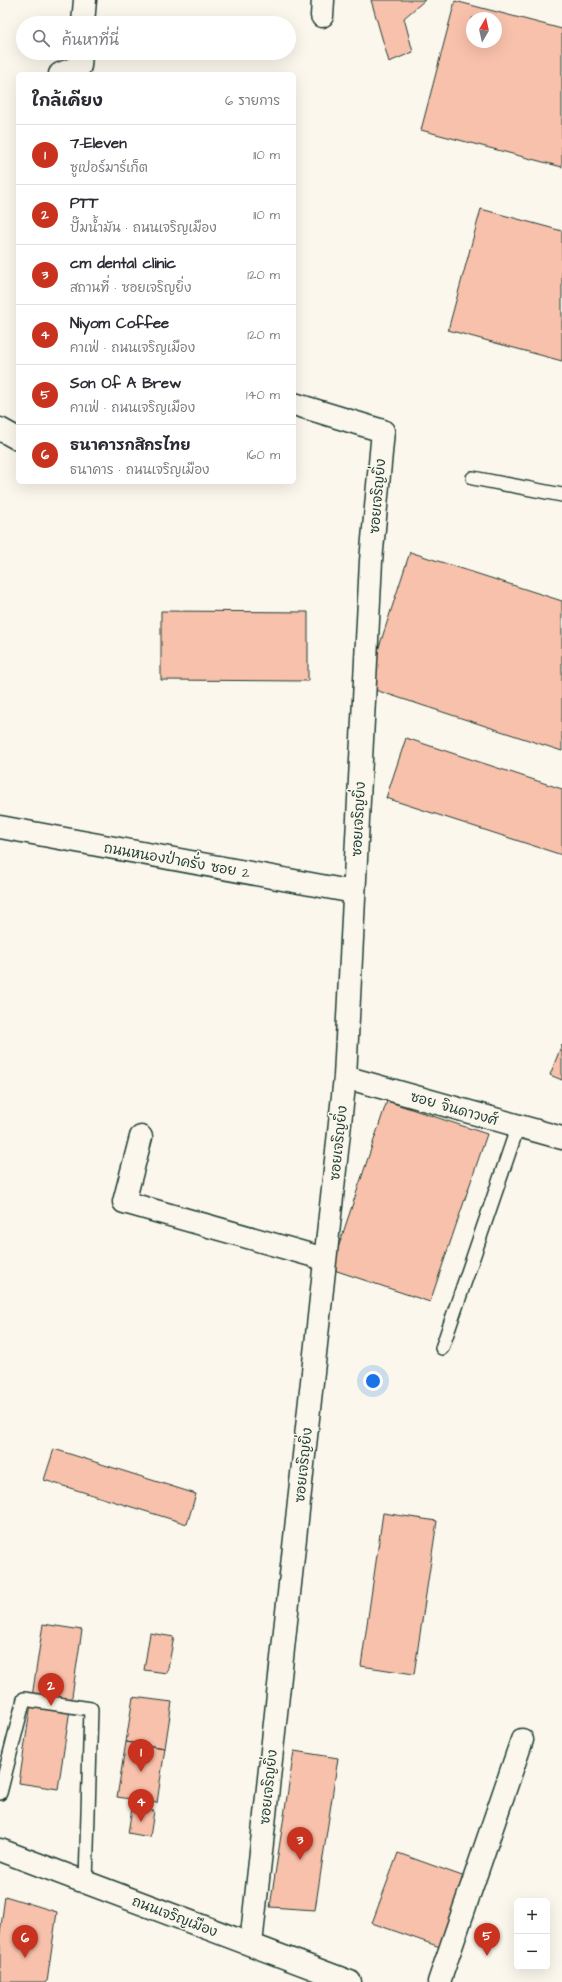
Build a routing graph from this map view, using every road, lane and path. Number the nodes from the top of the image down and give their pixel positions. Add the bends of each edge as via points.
1 (85, 0) edge
2 (84, 16) edge
3 (80, 60) edge
4 (65, 72) edge
5 (296, 405) edge
6 (0, 429) edge
7 (16, 438) edge
8 (472, 478) dead end
9 (562, 495) edge
10 (0, 827) edge
11 (354, 892) junction
12 (345, 1077) junction
13 (518, 1126) junction
14 (141, 1137) dead end
15 (562, 1138) edge
16 (326, 1259) junction
17 (442, 1348) dead end
18 (522, 1740) dead end
19 (0, 1793) edge
20 (0, 1850) edge
21 (86, 1882) junction
22 (251, 1944) junction
23 (350, 1982) edge
24 (439, 1982) edge

1 - 2 street
3 - 4 street via 80,66
5 - 11 street, ซอยเจริญยิ่ง via 383,431 371,561
6 - 7 street
8 - 9 lane
10 - 11 street, ถนนหนองป่าครั่ง ซอย 2
11 - 12 street, ซอยเจริญยิ่ง
12 - 13 street, ซอย จินดาวงศ์
12 - 16 street, ซอยเจริญยิ่ง
13 - 15 street, ซอย จินดาวงศ์
13 - 17 lane
14 - 16 street via 124,1202
16 - 22 street, ซอยเจริญยิ่ง
18 - 24 street
19 - 21 lane via 24,1699 91,1709
20 - 21 street, ถนนเจริญเมือง
21 - 22 street, ถนนเจริญเมือง
22 - 23 street, ถนนเจริญเมือง

